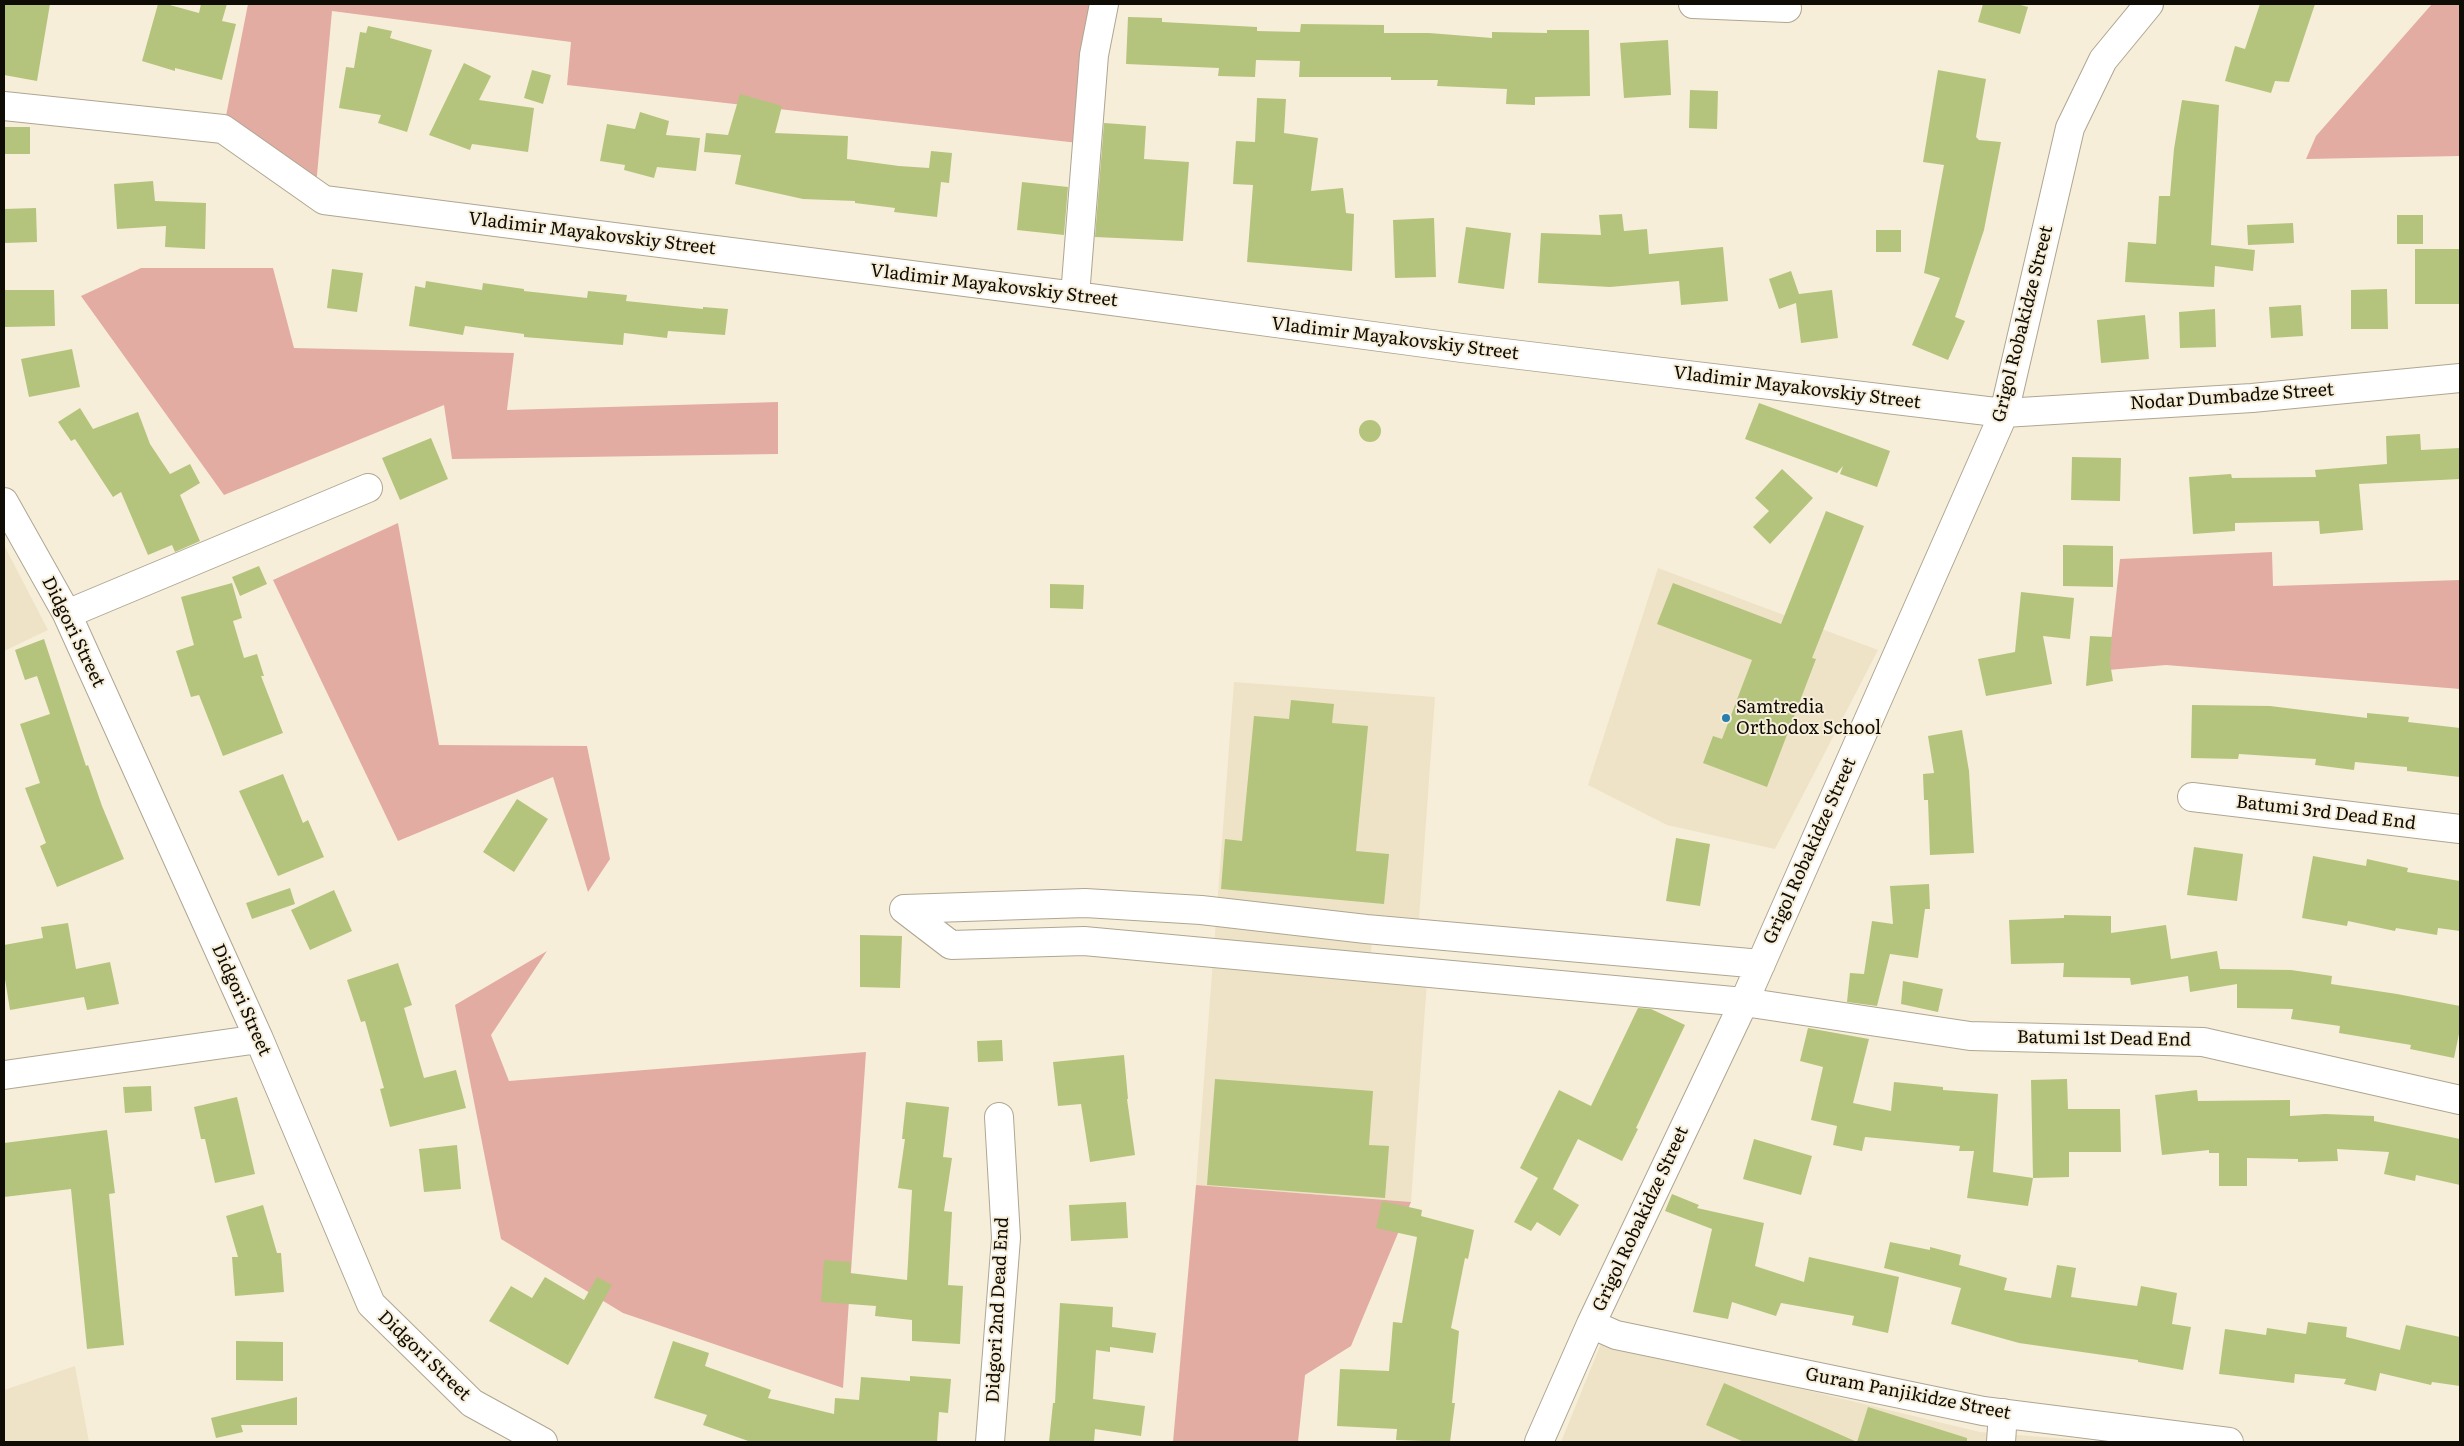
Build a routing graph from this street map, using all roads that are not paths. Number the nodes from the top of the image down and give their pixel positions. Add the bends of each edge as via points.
1 (1104, 4) edge
2 (1693, 4) edge
3 (2149, 4) edge
4 (1787, 8) dead end
5 (4, 106) edge
6 (1076, 296) junction
7 (2460, 378) edge
8 (2004, 413) junction
9 (368, 488) dead end
10 (4, 502) edge
11 (67, 614) junction
12 (2192, 797) dead end
13 (2460, 829) edge
14 (1366, 929) junction
15 (1761, 964) junction
16 (1361, 968) junction
17 (1744, 1002) junction
18 (259, 1039) junction
19 (4, 1074) edge
20 (2460, 1100) edge
21 (1000, 1117) dead end
22 (1591, 1324) junction
23 (2003, 1413) junction
24 (543, 1442) edge
25 (990, 1442) edge
26 (1540, 1442) edge
27 (2001, 1442) edge
28 (2229, 1442) edge

1 - 6 street via 1094,55
2 - 4 street
3 - 8 street, Grigol Robakidze Street via 2103,60 2070,128
5 - 6 street, Vladimir Mayakovskiy Street via 222,129 324,200
6 - 8 street, Vladimir Mayakovskiy Street via 1462,348
7 - 8 street, Nodar Dumbadze Street via 2252,398
8 - 15 street, Grigol Robakidze Street
9 - 11 street
10 - 11 street, Didgori Street
11 - 18 street, Didgori Street
12 - 13 street, Batumi 3rd Dead End
14 - 15 street
14 - 16 street
14 - 16 street, Batumi 1st Dead End via 1201,910 1086,903 904,908 952,945 1084,941
15 - 17 street, Grigol Robakidze Street
16 - 17 street, Batumi 1st Dead End
17 - 20 street, Batumi 1st Dead End via 1970,1036 2203,1042
17 - 22 street, Grigol Robakidze Street
18 - 19 street
18 - 24 street, Didgori Street via 371,1304 472,1403
21 - 25 street, Didgori 2nd Dead End via 1006,1238
22 - 23 street, Guram Panjikidze Street via 1616,1336
22 - 26 street, Grigol Robakidze Street
23 - 27 street
23 - 28 street, Guram Panjikidze Street

